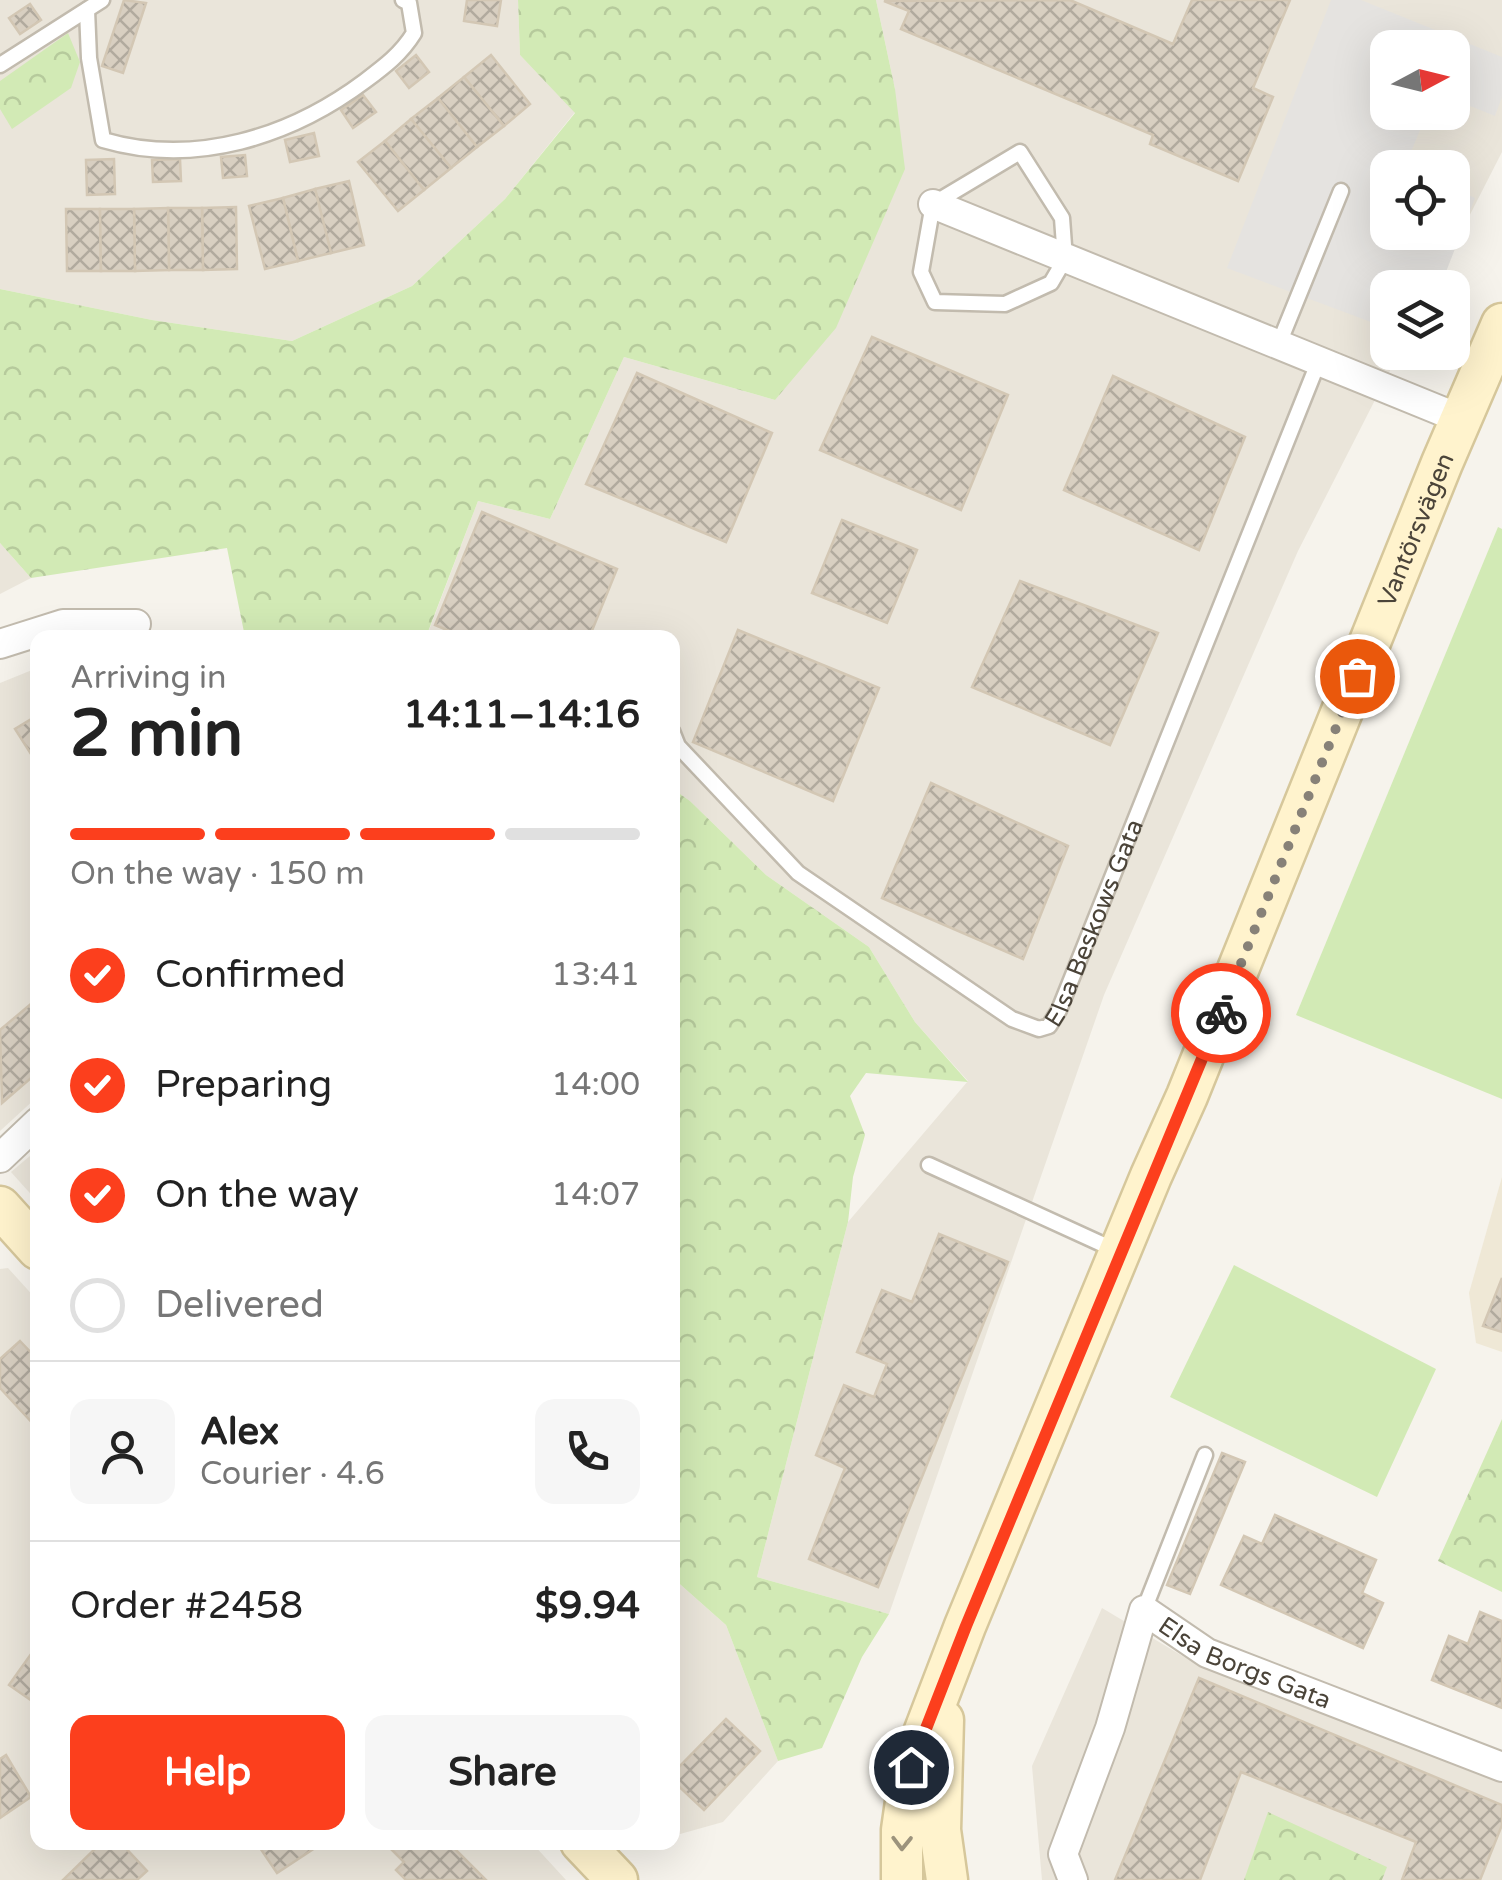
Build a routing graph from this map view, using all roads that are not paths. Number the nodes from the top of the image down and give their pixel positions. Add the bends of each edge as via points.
1 (102, 0) edge
2 (403, 0) edge
3 (87, 10) junction
4 (0, 65) edge
5 (1342, 191) dead end
6 (933, 204) junction
7 (1066, 259) junction
8 (1502, 324) edge
9 (1278, 346) junction
10 (1318, 363) junction
11 (1461, 418) junction
12 (136, 624) dead end
13 (44, 630) edge
14 (30, 634) edge
15 (0, 644) edge
16 (680, 748) edge
17 (30, 1130) edge
18 (0, 1158) edge
19 (929, 1165) dead end
20 (0, 1207) edge
21 (30, 1240) edge
22 (1120, 1252) junction
23 (1205, 1455) dead end
24 (1144, 1610) junction
25 (945, 1682) junction
26 (1502, 1768) edge
27 (589, 1850) edge
28 (617, 1880) edge
29 (902, 1880) edge
30 (947, 1880) edge
31 (1073, 1880) edge

1 - 3 lane
2 - 3 lane via 414,33 402,53 340,100 294,124 217,148 138,150 103,140
3 - 4 lane
5 - 9 lane
6 - 7 street
6 - 7 lane via 1020,152 1062,218
6 - 7 lane via 921,272 934,302 1006,304 1051,283
7 - 9 street
8 - 11 street, Vantörsvägen
9 - 10 street
10 - 11 street
10 - 16 lane, Elsa Beskows Gata via 1049,1026 1012,1020 798,873
11 - 22 street, Vantörsvägen
12 - 13 street
14 - 15 street
17 - 18 street
19 - 22 lane
20 - 21 street
22 - 25 street, Vantörsvägen
23 - 24 lane
24 - 26 street, Elsa Borgs Gata via 1207,1654
24 - 31 street, Elsa Borgs Gata via 1063,1854
25 -> 29 street, Vantörsvägen via 911,1767
25 - 30 street, Vantörsvägen via 940,1830
27 - 28 street

